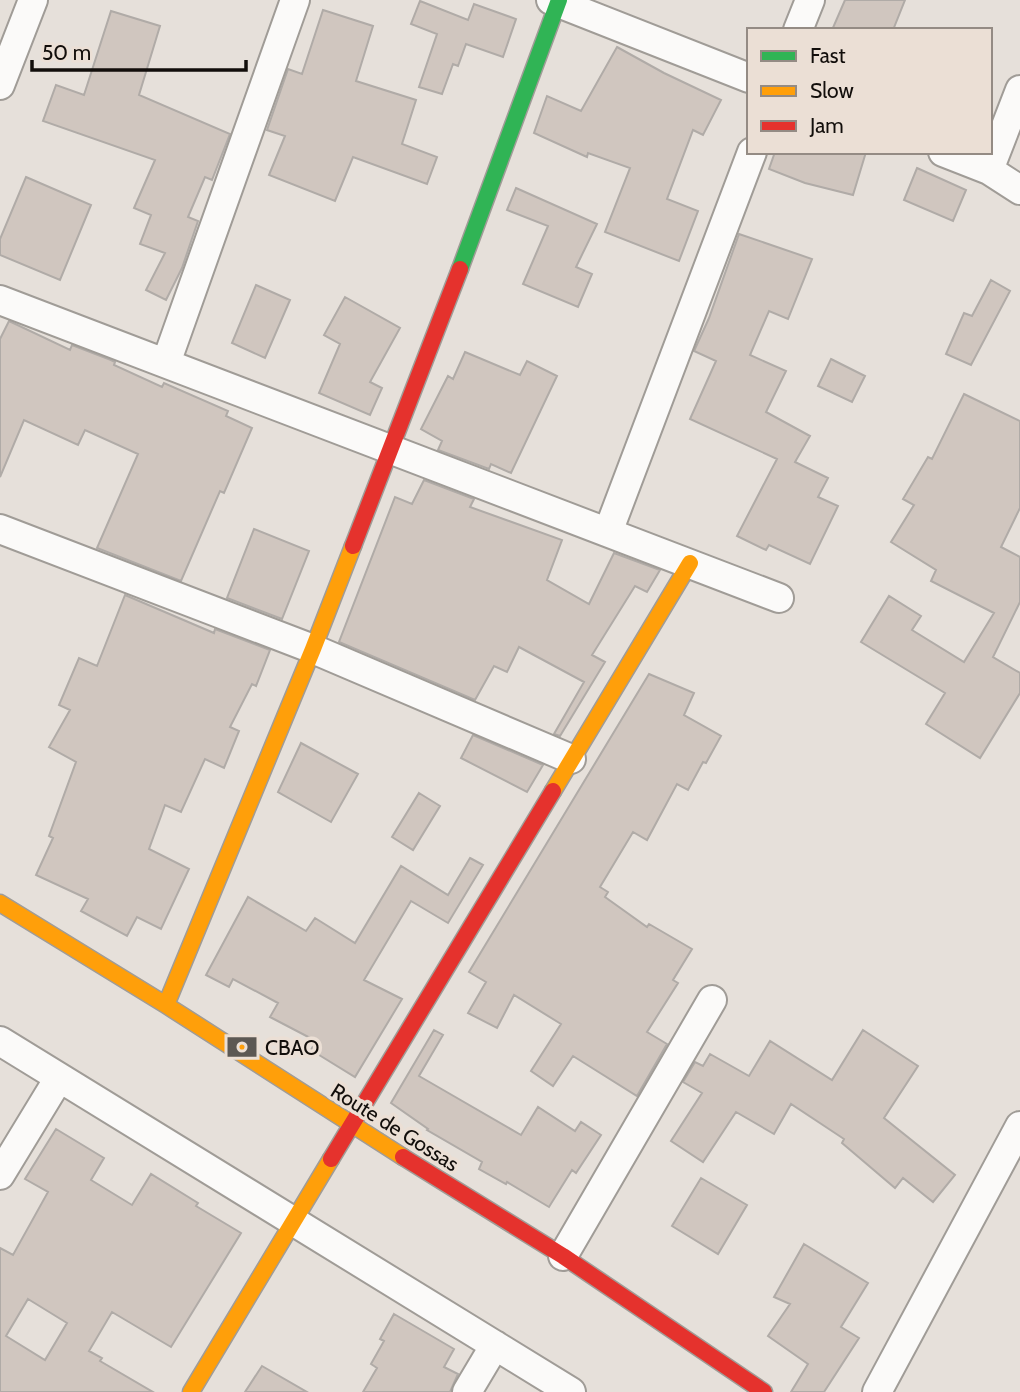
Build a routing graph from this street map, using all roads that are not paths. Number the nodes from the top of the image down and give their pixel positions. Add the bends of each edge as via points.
1 (33, 0) edge
2 (295, 0) edge
3 (810, 0) edge
4 (556, 1) edge
5 (800, 28) edge
6 (747, 77) edge
7 (0, 85) edge
8 (1020, 90) edge
9 (751, 154) edge
10 (948, 154) edge
11 (989, 170) junction
12 (1020, 190) edge
13 (0, 300) edge
14 (166, 363) junction
15 (391, 447) junction
16 (0, 529) edge
17 (608, 532) junction
18 (690, 563) junction
19 (779, 598) dead end
20 (313, 649) junction
21 (571, 759) junction
22 (0, 904) edge
23 (712, 1000) dead end
24 (166, 1005) junction
25 (0, 1041) edge
26 (59, 1078) junction
27 (352, 1125) junction
28 (1020, 1126) edge
29 (0, 1175) edge
30 (292, 1222) junction
31 (563, 1256) junction
32 (495, 1345) junction
33 (191, 1392) edge
34 (467, 1392) edge
35 (571, 1392) edge
36 (764, 1392) edge
37 (877, 1392) edge

1 - 7 street
2 - 14 street
3 - 5 street
4 - 6 street
4 - 15 street via 489,193
8 - 11 street
9 - 17 street
10 - 11 street
11 - 12 street
13 - 14 street
14 - 15 street
15 - 17 street
15 - 20 street
16 - 20 street
17 - 18 street
18 - 19 street
18 - 21 street
20 - 21 street
20 - 24 street
21 - 27 street
22 - 24 street, Route de Gossas
23 - 31 street
24 - 27 street, Route de Gossas
25 - 26 street
26 - 29 street
26 - 30 street
27 - 30 street
27 - 31 street, Route de Gossas
28 - 37 street
30 - 32 street
30 - 33 street
31 - 36 street, Route de Gossas
32 - 34 street
32 - 35 street

